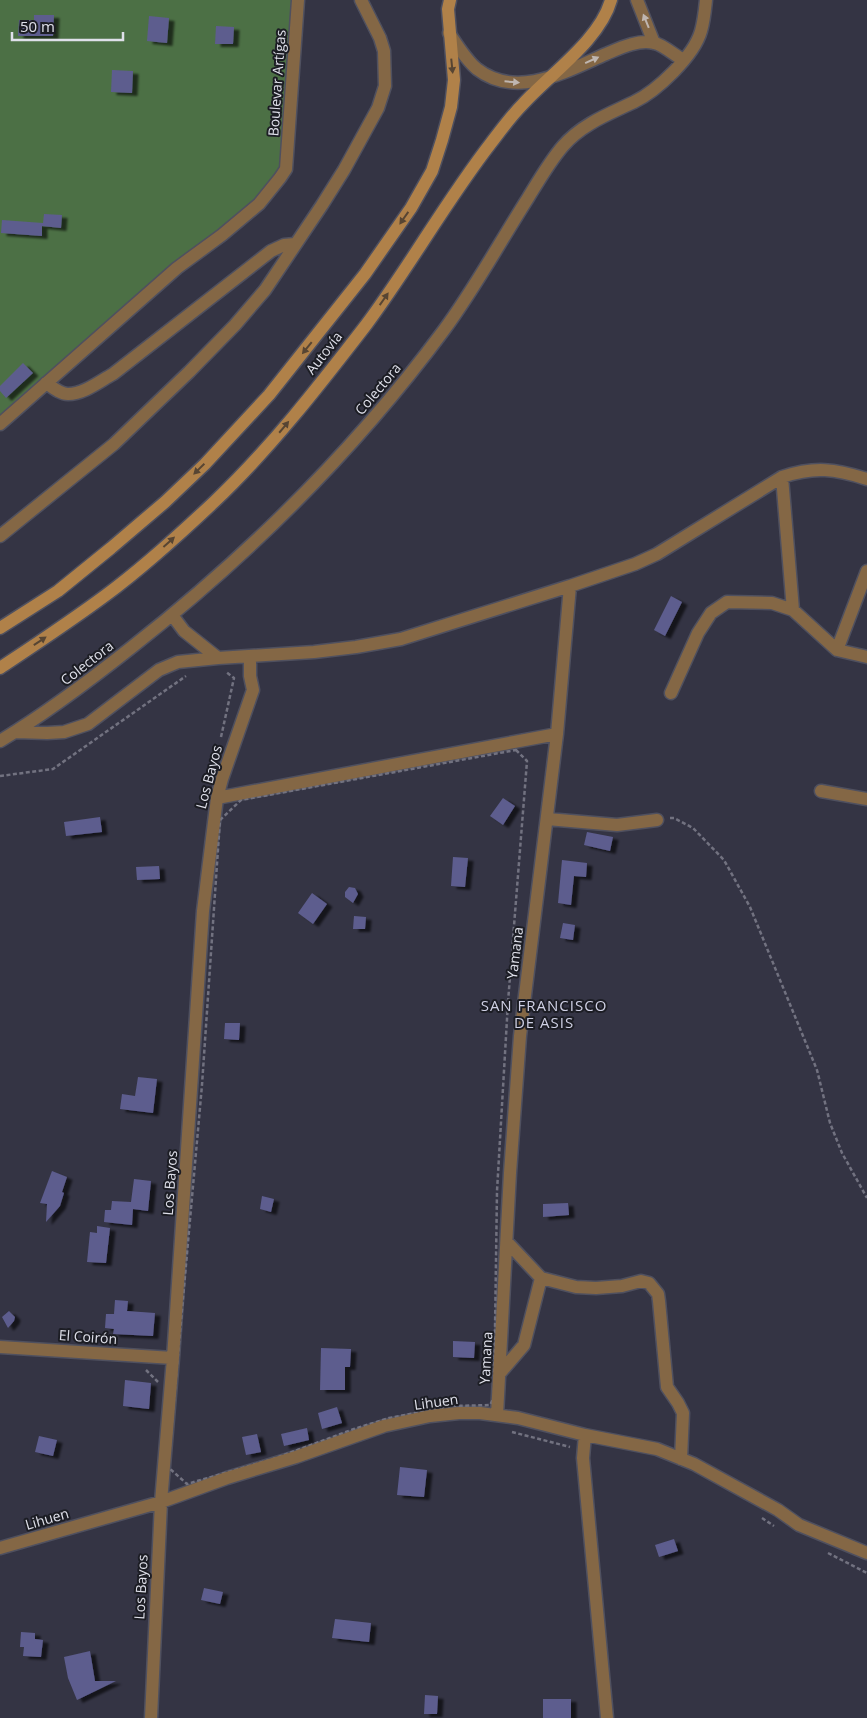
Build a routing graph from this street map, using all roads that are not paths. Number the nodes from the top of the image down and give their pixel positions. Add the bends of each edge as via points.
1 (298, 0) edge
2 (361, 0) edge
3 (450, 0) edge
4 (611, 0) edge
5 (638, 0) edge
6 (706, 0) edge
7 (449, 33) junction
8 (654, 42) junction
9 (684, 60) junction
10 (548, 79) junction
11 (295, 244) junction
12 (46, 382) junction
13 (0, 424) edge
14 (782, 478) junction
15 (867, 480) edge
16 (0, 536) edge
17 (867, 570) edge
18 (570, 586) junction
19 (793, 610) junction
20 (172, 615) junction
21 (0, 628) edge
22 (836, 650) junction
23 (250, 656) junction
24 (867, 656) edge
25 (218, 658) junction
26 (0, 668) edge
27 (671, 693) dead end
28 (16, 732) junction
29 (557, 734) junction
30 (0, 742) edge
31 (821, 791) dead end
32 (217, 798) junction
33 (867, 800) edge
34 (547, 819) junction
35 (657, 820) road end
36 (507, 1242) junction
37 (541, 1278) junction
38 (0, 1347) edge
39 (173, 1358) junction
40 (500, 1373) junction
41 (497, 1415) junction
42 (585, 1435) junction
43 (681, 1459) junction
44 (161, 1502) junction
45 (0, 1548) edge
46 (867, 1553) edge
47 (151, 1718) edge
48 (607, 1718) edge

1 - 12 street, Boulevar Artígas via 286,168 280,178 258,204 177,268
2 - 11 street via 382,44 385,86 378,108 344,170
3 - 7 street, Autovía
4 - 10 street, Autovía via 593,34
8 -> 5 street
6 - 9 street, Colectora via 701,33
7 -> 10 street via 476,69 495,80 517,83
7 -> 21 street, Autovía via 454,80 452,107 432,171 411,208 365,274 270,395 165,502 58,591
8 - 9 street
10 -> 8 street via 619,48
9 - 20 street, Colectora via 657,87 588,125 564,145 523,205 475,286 404,384 299,500
26 -> 10 street, Autovía via 107,594 155,556 215,501 276,437 367,323 467,175 522,104
11 - 12 street via 271,251 113,374 86,389 68,394
11 - 16 street via 236,325 189,372 114,444
12 - 13 street
14 - 15 street via 812,470 839,471
14 - 18 street via 657,554
14 - 19 street
17 - 22 street
18 - 23 street via 401,639 314,652
18 - 29 street, Yamana
19 - 22 street
19 - 27 street via 772,603 727,602 711,613 698,633
20 - 25 street via 184,631
20 - 28 street, Colectora via 75,692
22 - 24 street
23 - 25 street
23 - 32 street, Los Bayos via 253,690
25 - 28 street via 178,662 159,670 88,724 64,732
28 - 30 street, Colectora
29 - 32 street
29 - 34 street, Yamana
31 - 33 street
32 - 39 street, Los Bayos via 203,911
34 - 35 street via 617,825
34 - 36 street, Yamana via 520,1036
36 - 37 street
36 - 40 street, Yamana
37 - 40 street via 524,1345
37 - 43 street via 576,1287 596,1288 649,1282 658,1294 667,1387 683,1413
38 - 39 street, El Coirón
39 - 44 street, Los Bayos
40 - 41 street, Yamana
41 - 42 street, Lihuen
41 - 44 street, Lihuen via 459,1412 384,1426
42 - 43 street, Lihuen via 658,1450
42 - 48 street via 583,1458
43 - 46 street, Lihuen via 778,1510 799,1525
44 - 45 street, Lihuen
44 - 47 street, Los Bayos

